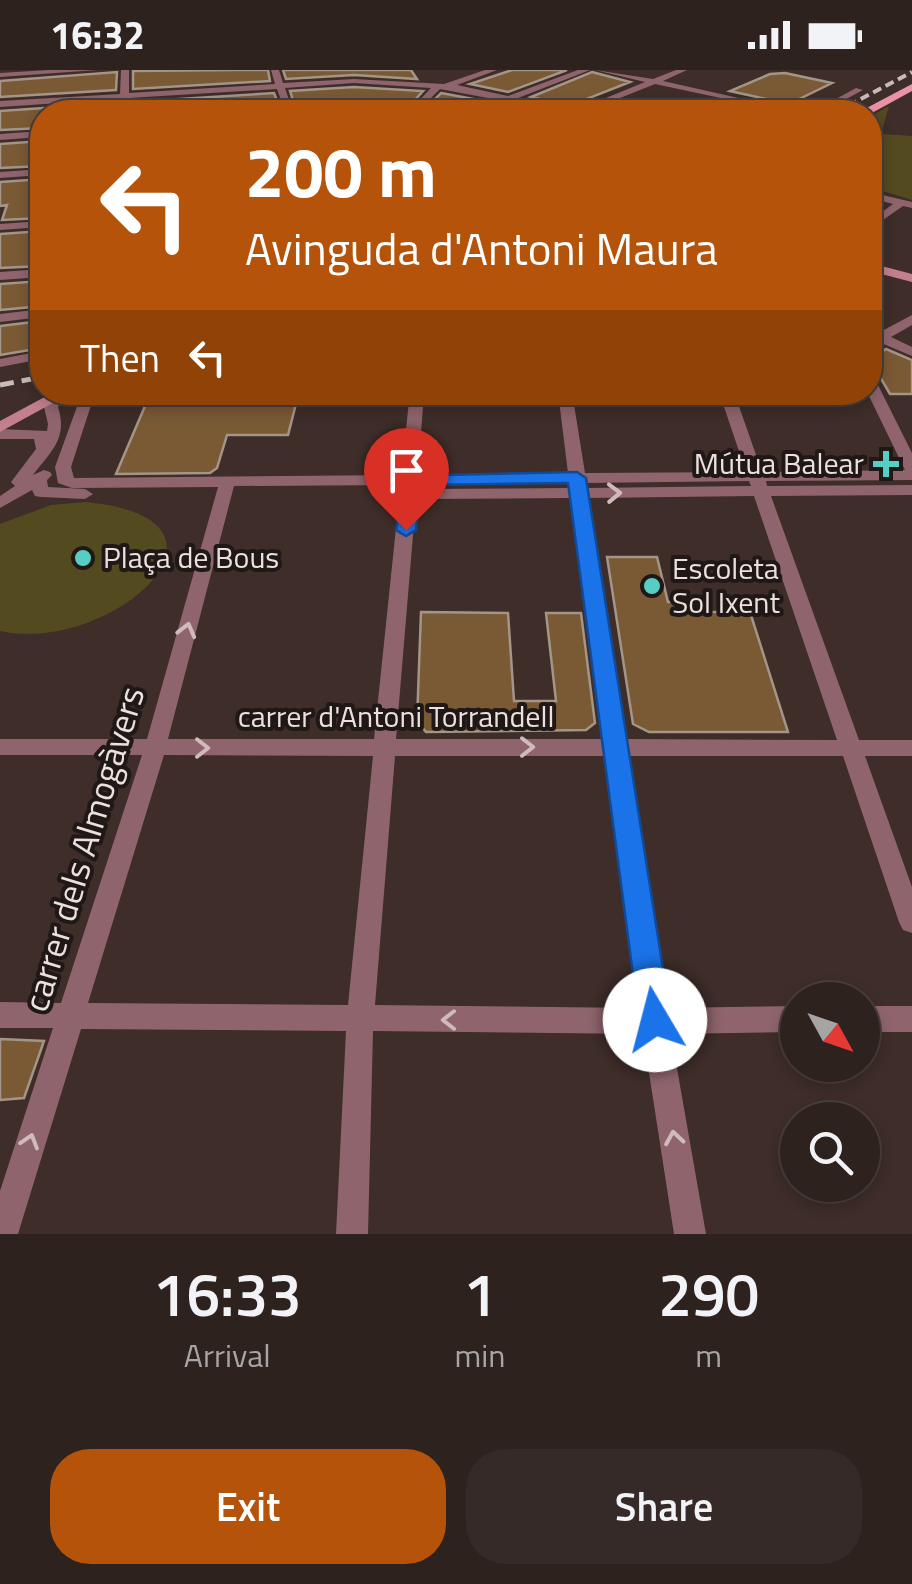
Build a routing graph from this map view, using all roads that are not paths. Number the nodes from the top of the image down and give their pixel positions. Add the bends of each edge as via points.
1 (93, 70) edge
2 (125, 70) edge
3 (276, 70) edge
4 (348, 70) edge
5 (422, 70) edge
6 (492, 70) edge
7 (586, 70) edge
8 (600, 70) edge
9 (683, 70) edge
10 (0, 76) edge
11 (354, 81) junction
12 (653, 82) junction
13 (439, 85) junction
14 (280, 86) junction
15 (912, 87) edge
16 (860, 90) dead end
17 (125, 96) junction
18 (509, 98) junction
19 (62, 100) edge
20 (125, 100) edge
21 (285, 100) edge
22 (424, 100) edge
23 (518, 100) edge
24 (606, 100) edge
25 (739, 100) edge
26 (840, 100) edge
27 (30, 102) edge
28 (882, 103) edge
29 (0, 104) edge
30 (30, 135) edge
31 (0, 137) edge
32 (30, 173) edge
33 (0, 176) edge
34 (882, 198) edge
35 (907, 204) edge
36 (882, 219) edge
37 (30, 225) edge
38 (0, 227) edge
39 (882, 270) edge
40 (30, 273) edge
41 (0, 276) edge
42 (912, 278) edge
43 (30, 314) edge
44 (0, 318) edge
45 (912, 318) edge
46 (882, 334) edge
47 (882, 341) edge
48 (912, 352) edge
49 (30, 357) edge
50 (0, 363) edge
51 (53, 405) edge
52 (62, 405) edge
53 (70, 405) edge
54 (71, 405) edge
55 (417, 405) edge
56 (567, 405) edge
57 (730, 405) edge
58 (880, 405) edge
59 (0, 431) edge
60 (44, 450) junction
61 (912, 472) edge
62 (39, 481) junction
63 (757, 484) junction
64 (578, 486) junction
65 (411, 487) junction
66 (226, 488) junction
67 (912, 490) edge
68 (2, 500) edge
69 (616, 746) junction
70 (0, 747) edge
71 (155, 748) junction
72 (382, 748) junction
73 (912, 748) edge
74 (850, 749) junction
75 (912, 922) edge
76 (0, 1015) edge
77 (72, 1015) junction
78 (360, 1018) junction
79 (912, 1018) edge
80 (880, 1019) edge
81 (655, 1020) junction
82 (780, 1020) edge
83 (2, 1234) edge
84 (352, 1234) edge
85 (690, 1234) edge

1 - 10 street
2 - 17 street
3 - 14 street
4 - 11 street
5 - 13 street
6 - 13 street
7 - 18 street
8 - 12 street
9 - 12 street
11 - 13 street
11 - 14 street
12 - 24 street
12 - 25 street
13 - 18 street
13 - 22 street
14 - 17 street
14 - 21 street
15 - 28 main road
16 - 26 street
17 - 19 street
17 - 20 street
18 - 23 street
27 - 29 street
30 - 31 street
32 - 33 street
34 - 35 street
35 - 36 street
37 - 38 street
39 - 42 main road
40 - 41 street
43 - 44 street
45 - 46 street
47 - 48 street
49 - 50 street
51 - 59 main road
52 - 60 street via 51,415 56,430
53 - 62 street via 58,456
54 - 66 street via 64,480
55 - 65 street
56 - 64 street
57 - 63 street
58 - 61 street
59 - 60 street via 40,434
60 - 68 street
61 - 63 street
62 - 66 street via 38,490 51,494
62 - 68 street
63 - 64 street
63 - 67 street
63 - 74 street
64 - 65 street
64 - 69 street
65 - 66 street
65 - 72 street
71 -> 66 street, carrer dels Almogàvers
72 -> 69 street, carrer d'Antoni Torrandell
69 - 74 street, carrer d'Antoni Torrandell
69 - 81 street
70 - 71 street, carrer d'Antoni Torrandell
71 -> 72 street, carrer d'Antoni Torrandell
71 - 77 street, carrer dels Almogàvers
72 - 78 street
73 - 74 street, carrer d'Antoni Torrandell
74 - 75 street
76 - 77 street
77 - 78 street
83 -> 77 street, carrer dels Almogàvers
81 -> 78 street
78 - 84 street
79 - 80 street
81 - 82 street
85 -> 81 street

